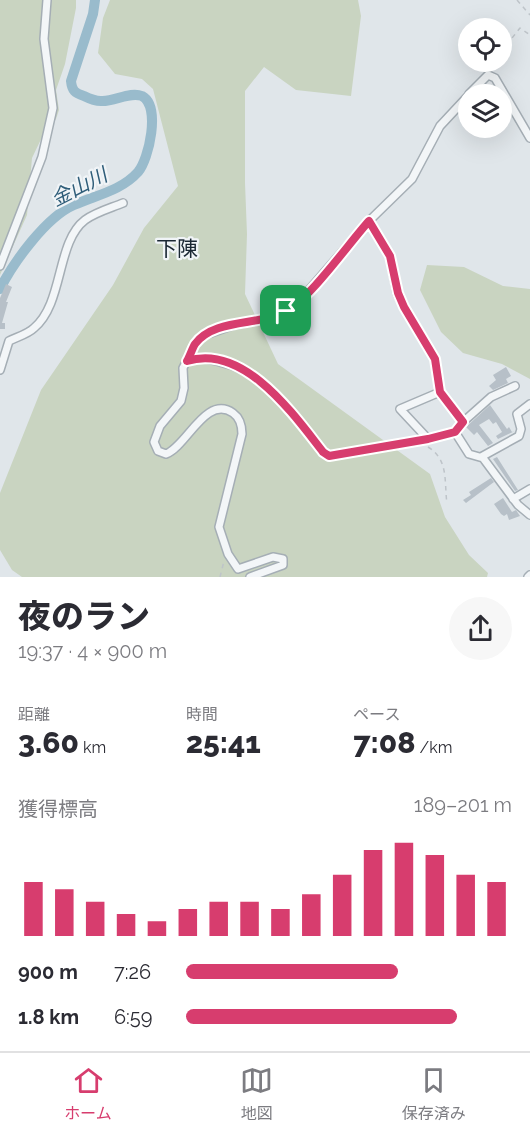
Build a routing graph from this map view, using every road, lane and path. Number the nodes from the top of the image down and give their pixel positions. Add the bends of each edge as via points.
1 (47, 0) edge
2 (517, 0) edge
3 (530, 15) edge
4 (530, 35) edge
5 (512, 38) edge
6 (490, 72) edge
7 (488, 75) junction
8 (479, 84) edge
9 (458, 106) edge
10 (530, 138) edge
11 (123, 202) dead end
12 (369, 221) junction
13 (0, 266) edge
14 (187, 361) junction
15 (0, 370) edge
16 (515, 386) dead end
17 (440, 392) junction
18 (530, 404) edge
19 (463, 422) junction
20 (455, 432) junction
21 (426, 442) junction
22 (482, 458) junction
23 (530, 489) edge
24 (513, 499) junction
25 (447, 504) dead end
26 (530, 515) edge
27 (224, 560) dead end
28 (220, 577) edge
29 (250, 577) edge

1 - 13 street via 44,39 53,108 42,157
2 - 3 path
4 - 5 path via 520,28
6 - 7 path
7 - 8 street
7 - 10 street via 495,78
9 - 12 street via 431,140 412,179
11 - 15 street via 86,220 77,229 67,248 50,305 35,328 9,341
12 - 14 street via 296,305 272,318 205,335
12 - 17 street via 390,256 404,307 435,359
14 - 21 street via 209,359 243,369 288,406 329,456
14 - 29 street via 181,401 160,426 154,442 158,451 166,454 210,412 220,408 237,416 242,434 219,527 238,569 273,557 283,559 283,565
16 - 19 street via 492,397
17 - 19 street
17 - 21 street via 400,410
18 - 22 street via 517,414 519,436
19 - 20 street
20 - 21 street
20 - 22 street via 469,454
21 - 25 path via 443,461
22 - 24 street
23 - 24 street
24 - 26 street
27 - 28 path

